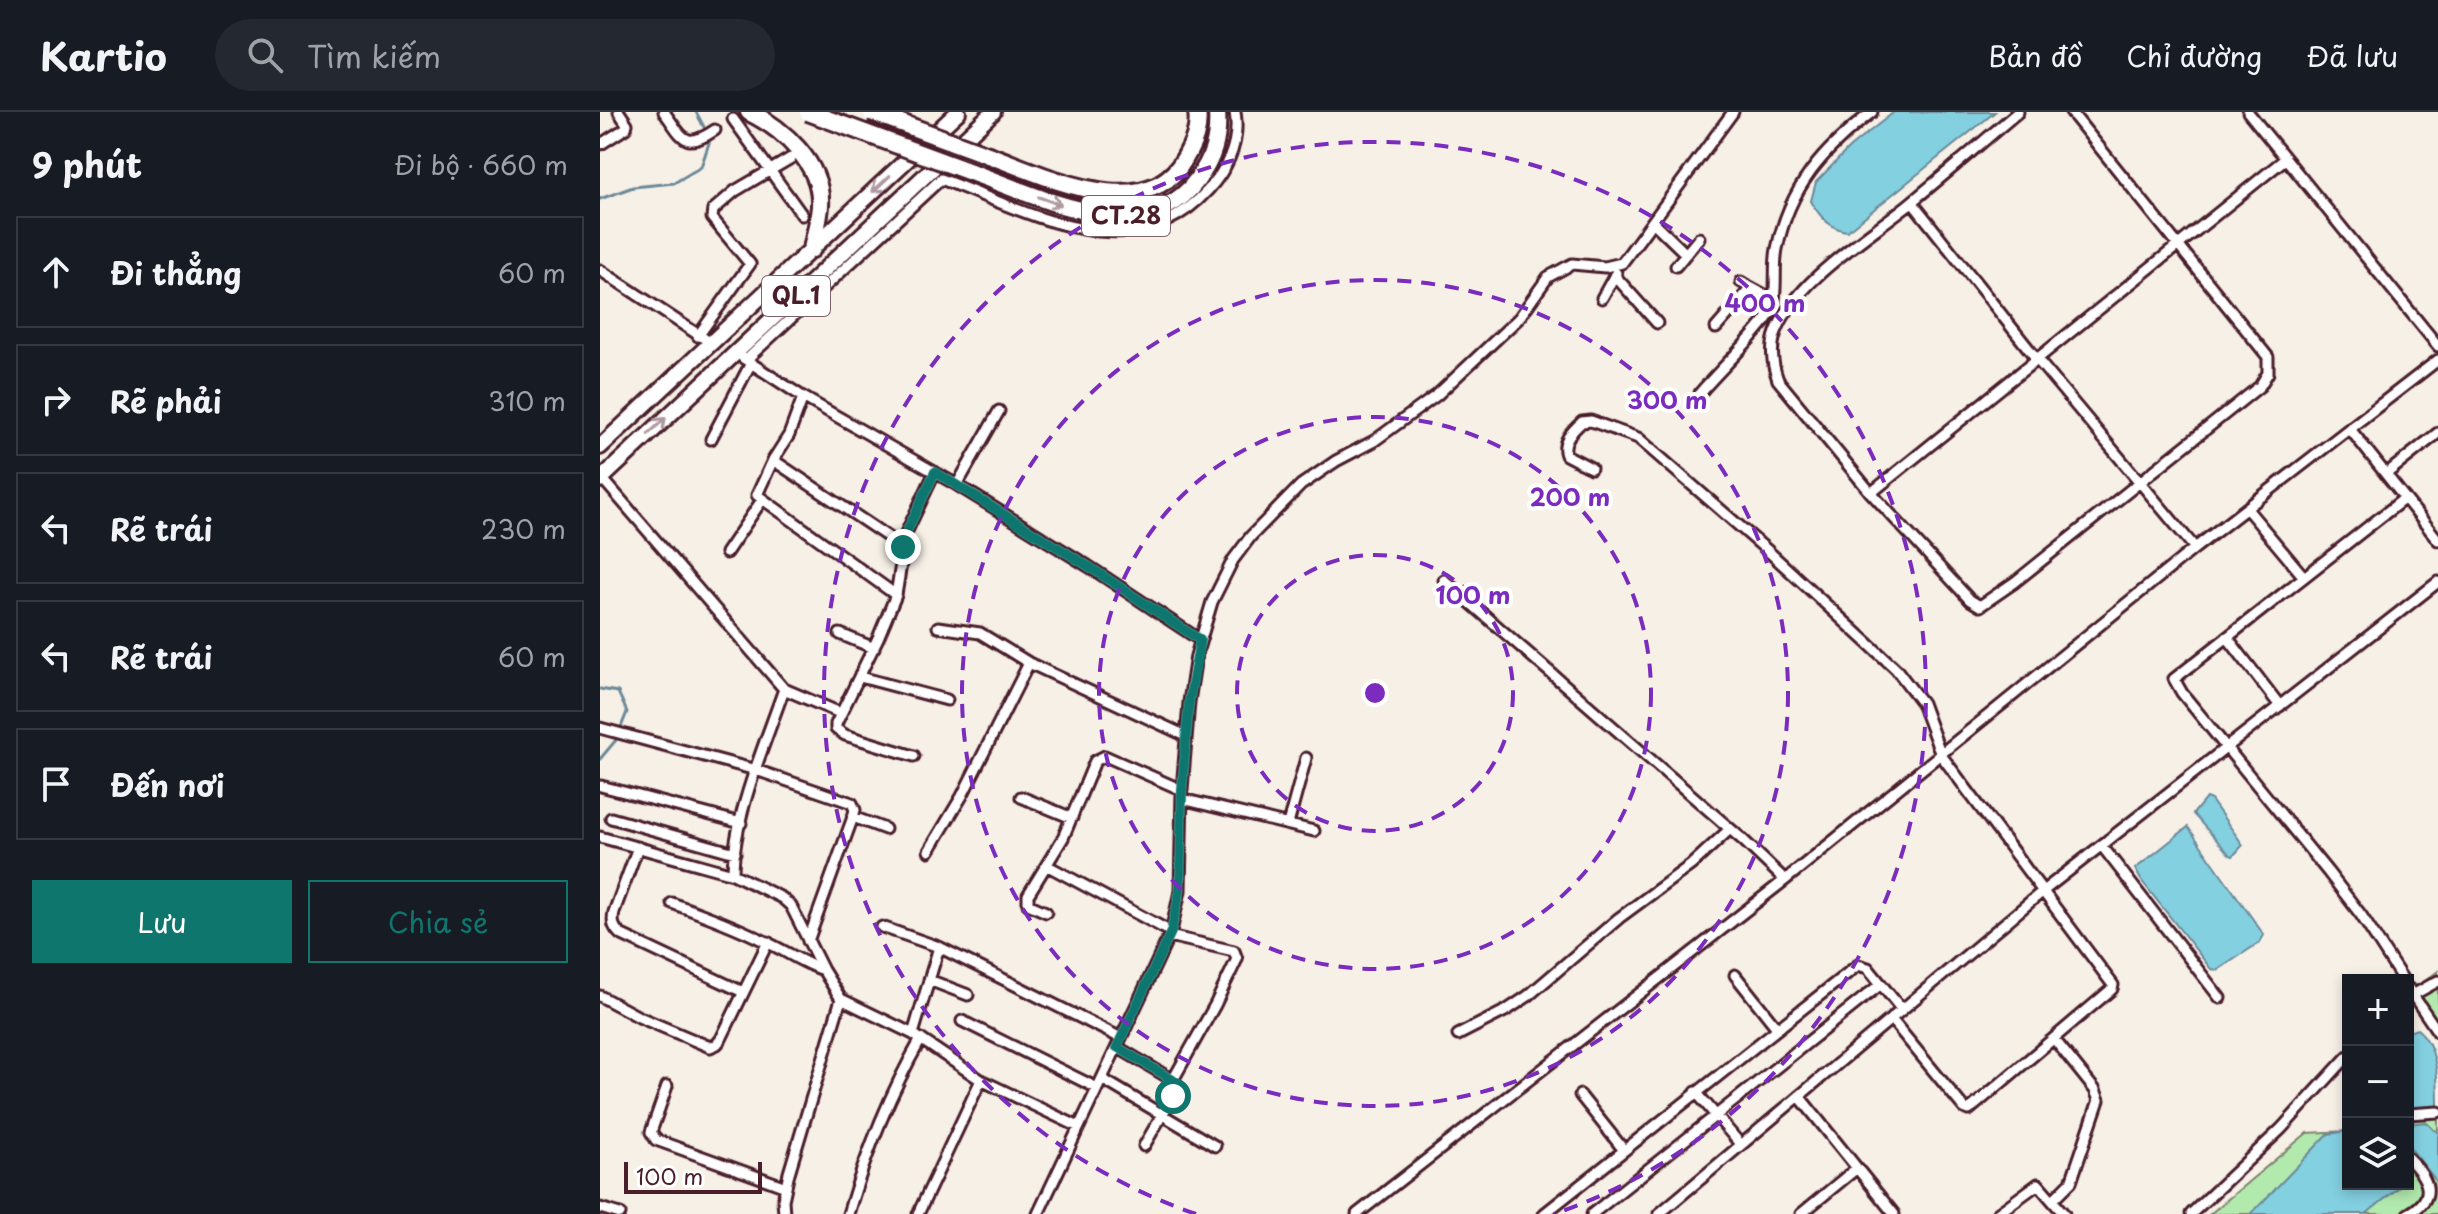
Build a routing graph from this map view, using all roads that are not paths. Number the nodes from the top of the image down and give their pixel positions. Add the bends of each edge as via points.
1 (619, 112) edge
2 (664, 112) edge
3 (808, 112) edge
4 (871, 112) edge
5 (958, 112) edge
6 (993, 112) edge
7 (1197, 112) edge
8 (1217, 112) edge
9 (1235, 112) edge
10 (1733, 112) edge
11 (1872, 112) edge
12 (2018, 112) edge
13 (2071, 112) edge
14 (2248, 112) edge
15 (741, 115) edge
16 (715, 130) dead end
17 (601, 144) edge
18 (791, 158) dead end
19 (2285, 159) junction
20 (768, 171) junction
21 (1912, 202) junction
22 (802, 215) dead end
23 (1653, 222) junction
24 (1699, 238) dead end
25 (2179, 245) junction
26 (812, 249) junction
27 (1686, 254) junction
28 (1622, 263) junction
29 (1676, 266) dead end
30 (600, 270) edge
31 (1615, 276) junction
32 (1741, 282) dead end
33 (1751, 288) junction
34 (1602, 298) dead end
35 (1774, 300) junction
36 (1657, 323) dead end
37 (1716, 328) dead end
38 (705, 340) junction
39 (2438, 346) edge
40 (2036, 358) junction
41 (744, 359) junction
42 (2438, 360) edge
43 (1700, 393) dead end
44 (803, 397) junction
45 (999, 411) dead end
46 (2350, 429) junction
47 (2438, 433) edge
48 (711, 439) dead end
49 (600, 447) edge
50 (773, 460) junction
51 (1591, 468) dead end
52 (935, 472) junction
53 (2386, 474) junction
54 (601, 479) edge
55 (2139, 483) junction
56 (957, 485) junction
57 (1871, 493) junction
58 (2405, 498) junction
59 (762, 500) junction
60 (2247, 509) junction
61 (2438, 540) edge
62 (903, 547) junction
63 (2195, 548) junction
64 (726, 553) dead end
65 (2304, 577) junction
66 (1444, 580) dead end
67 (2438, 582) edge
68 (896, 595) junction
69 (938, 627) dead end
70 (840, 634) dead end
71 (2227, 637) junction
72 (1200, 640) junction
73 (874, 648) junction
74 (1029, 663) junction
75 (860, 677) junction
76 (784, 689) junction
77 (947, 700) dead end
78 (2280, 706) junction
79 (840, 713) junction
80 (600, 728) edge
81 (1186, 736) junction
82 (2227, 748) junction
83 (1941, 755) junction
84 (914, 756) dead end
85 (1306, 758) dead end
86 (756, 770) junction
87 (601, 786) edge
88 (1182, 795) junction
89 (1021, 797) dead end
90 (853, 817) junction
91 (611, 818) dead end
92 (1072, 818) junction
93 (741, 823) junction
94 (1288, 824) junction
95 (885, 829) dead end
96 (1730, 829) junction
97 (1314, 831) dead end
98 (600, 837) edge
99 (2102, 846) junction
100 (638, 847) junction
101 (929, 851) dead end
102 (735, 853) junction
103 (1048, 866) junction
104 (733, 874) junction
105 (1785, 880) junction
106 (2043, 891) junction
107 (672, 903) dead end
108 (1046, 912) dead end
109 (882, 927) dead end
110 (1170, 934) junction
111 (808, 941) junction
112 (768, 942) junction
113 (939, 947) junction
114 (823, 970) junction
115 (2399, 974) edge
116 (1735, 975) dead end
117 (929, 980) junction
118 (2438, 981) edge
119 (1881, 984) junction
120 (743, 992) junction
121 (2414, 992) edge
122 (968, 995) dead end
123 (600, 996) edge
124 (2220, 998) dead end
125 (841, 999) junction
126 (2414, 1001) edge
127 (1902, 1010) junction
128 (1891, 1019) junction
129 (962, 1021) dead end
130 (1777, 1028) junction
131 (2438, 1032) edge
132 (1458, 1035) dead end
133 (917, 1037) junction
134 (2054, 1039) junction
135 (1119, 1042) junction
136 (2342, 1063) edge
137 (981, 1080) junction
138 (1173, 1080) junction
139 (1100, 1084) junction
140 (667, 1086) dead end
141 (1696, 1092) junction
142 (1580, 1095) dead end
143 (1799, 1096) junction
144 (2438, 1112) edge
145 (2414, 1114) edge
146 (1163, 1115) junction
147 (1716, 1115) junction
148 (1079, 1127) junction
149 (1741, 1145) junction
150 (1144, 1146) dead end
151 (1215, 1146) dead end
152 (1623, 1149) junction
153 (2414, 1164) edge
154 (1857, 1168) junction
155 (786, 1187) junction
156 (2053, 1200) junction
157 (600, 1208) edge
158 (1365, 1212) edge
159 (620, 1214) edge
160 (784, 1214) edge
161 (848, 1214) edge
162 (918, 1214) edge
163 (1038, 1214) edge
164 (1544, 1214) edge
165 (1592, 1214) edge
166 (1659, 1214) edge
167 (1801, 1214) edge
168 (1894, 1214) edge
169 (1997, 1214) edge
170 (2064, 1214) edge
171 (2191, 1214) edge
172 (2408, 1214) edge

1 - 17 street via 626,128
2 - 16 street via 692,142
3 -> 8 highway, CT.28, bridge via 1069,208 1133,216 1164,208 1190,190 1209,164
4 - 7 highway, CT.28, bridge via 1077,187 1110,194 1139,192 1163,182 1194,143
5 -> 26 highway, QL.1
6 - 41 highway, QL.1
9 - 41 street via 1236,141 1222,175 1196,204 1132,233 1098,233 1060,224 941,179
10 - 23 street
11 - 35 street via 1817,162 1794,194 1776,251
12 - 21 street
13 - 25 street
14 - 19 street
15 - 20 street
15 - 26 highway via 766,120 802,152 816,178 821,203
18 - 20 street
19 - 25 street
19 - 39 street
20 - 22 street
20 - 38 street via 735,191 711,215 750,264
21 - 40 street
21 - 57 street via 1821,274 1781,323 1773,347 1778,380
23 - 27 street
23 - 28 street
24 - 27 street
25 - 40 street
25 - 55 street via 2268,357 2268,373 2260,386
26 - 38 highway, QL.1
27 - 29 street
28 - 31 street
28 - 72 street via 1572,264 1548,277 1519,318 1437,395 1301,485 1228,567
30 - 38 street
31 - 34 street
31 - 36 street
32 - 33 street
33 - 35 street
33 - 37 street
35 - 43 street via 1771,314
38 - 49 highway, QL.1
40 - 55 street
40 - 57 street
41 - 44 street
41 - 48 street
54 -> 41 highway, QL.1
42 - 46 street
44 - 50 street
44 - 52 street
45 - 56 street
46 - 53 street
46 - 60 street
47 - 53 street
50 - 59 street via 757,490
50 - 62 street
51 - 83 street via 1564,449 1582,422 1638,438 1896,669 1922,703
52 - 56 street
52 - 62 street
53 - 58 street
54 - 76 street
55 - 57 street via 1980,606
55 - 63 street
56 - 72 street
58 - 61 street
58 - 65 street
59 - 64 street
59 - 68 street
60 - 63 street
60 - 65 street
62 - 68 street
63 - 83 street
65 - 71 street
66 - 96 street
67 - 78 street
68 - 73 street
69 - 74 street via 980,633
70 - 73 street
71 - 78 street
71 - 82 street via 2174,679
72 - 81 street
73 - 75 street
74 - 81 street
74 - 101 street
75 - 77 street
75 - 79 street
76 - 79 street
76 - 86 street
78 - 82 street
79 - 84 street via 840,733
80 - 86 street
81 - 88 street
82 - 99 street
82 - 115 street via 2361,915
83 - 105 street
83 - 106 street
85 - 94 street
86 - 90 street via 852,803
86 - 93 street
87 - 93 street
88 - 92 street via 1119,761 1100,757
88 - 94 street
88 - 110 street via 1180,891
89 - 92 street
90 - 95 street
90 - 111 street
91 - 102 street
92 - 103 street
93 - 102 street
94 - 97 street
96 - 105 street
96 - 132 street via 1528,996
98 - 100 street
99 - 106 street
99 - 124 street
100 - 104 street
100 - 120 street via 614,912 615,929
102 - 104 street
103 - 108 street via 1027,899
103 - 110 street
104 - 111 street via 791,906
105 - 158 street
106 - 127 street
106 - 134 street via 2113,985
107 - 112 street
109 - 113 street
110 - 135 street
110 - 138 street via 1234,951 1237,959
111 - 114 street
112 - 114 street
112 - 120 street
113 - 117 street
113 - 135 street
114 - 125 street
116 - 130 street
117 - 122 street
117 - 133 street
118 - 121 street
119 - 127 street
119 - 130 street via 1868,968 1858,965
119 - 147 street
120 - 123 street via 721,1039 710,1047
125 - 133 street
125 - 155 street
126 - 131 street
127 - 128 street
128 - 134 street via 1969,1110
128 - 143 street
129 - 139 street
130 - 141 street
133 - 137 street
133 - 161 street via 862,1167
134 - 156 street via 2099,1100 2071,1182
135 - 138 street
135 - 139 street
136 - 171 street
137 - 148 street
137 - 162 street
138 - 146 street via 1173,1096
139 - 146 street
139 - 148 street
140 - 155 street via 651,1132 656,1140
141 - 147 street
141 - 152 street
142 - 152 street
143 - 149 street
143 - 154 street
144 - 145 street
146 - 150 street
146 - 151 street
147 - 149 street
147 - 165 street
148 - 163 street
149 - 166 street
152 - 164 street
153 - 172 street via 2433,1192
154 - 167 street
154 - 168 street
155 - 160 street
156 - 169 street via 2035,1184
156 - 170 street
157 - 159 street

